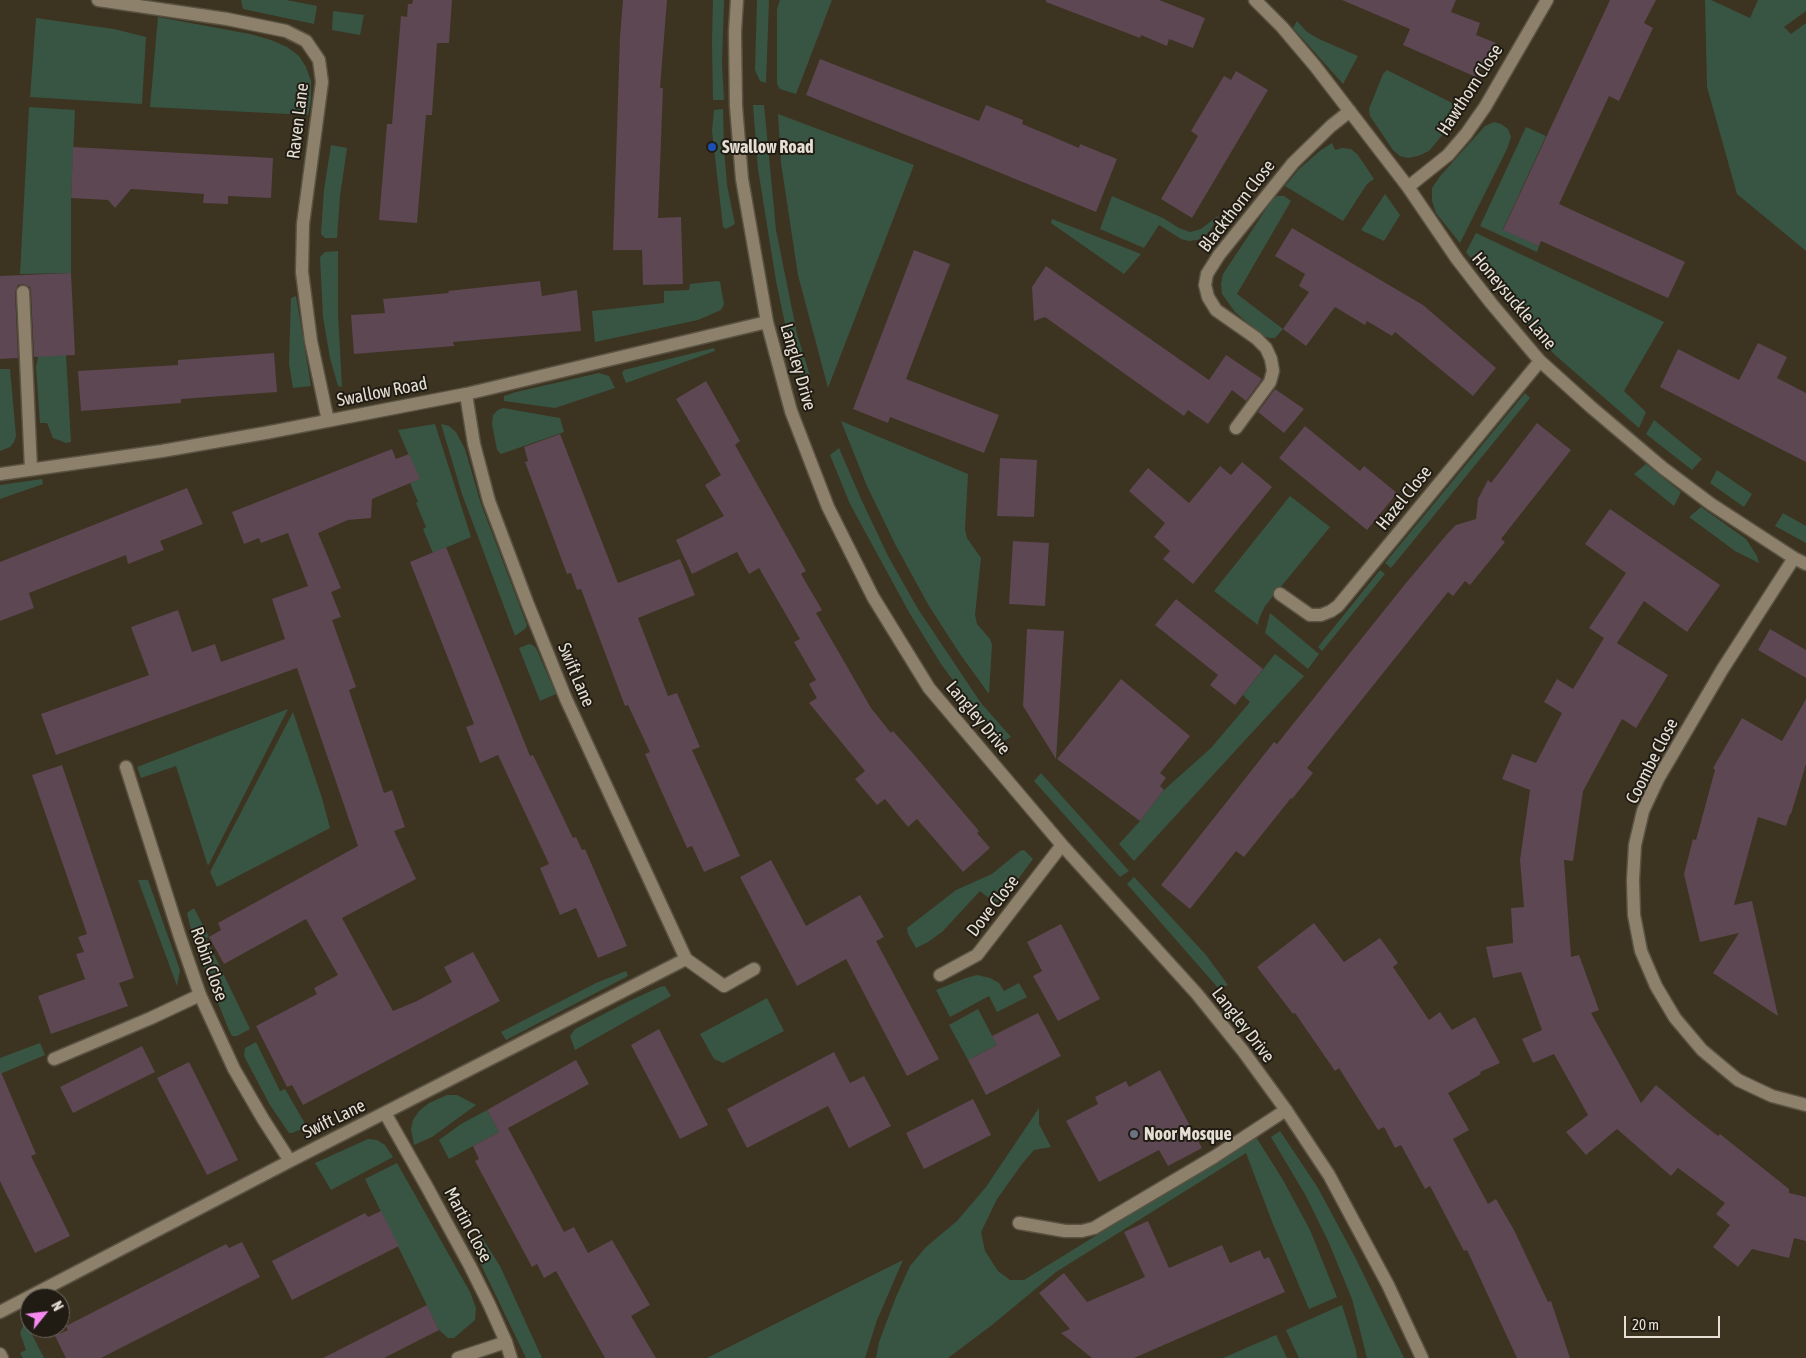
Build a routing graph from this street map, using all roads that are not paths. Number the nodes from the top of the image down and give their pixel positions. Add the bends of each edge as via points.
1 (98, 0) edge
2 (737, 0) edge
3 (1255, 0) edge
4 (1547, 0) edge
5 (1350, 110) junction
6 (1408, 188) junction
7 (23, 292) dead end
8 (767, 322) junction
9 (1540, 361) junction
10 (466, 394) junction
11 (328, 420) junction
12 (1236, 428) dead end
13 (31, 470) junction
14 (0, 474) edge
15 (1794, 558) junction
16 (1806, 564) edge
17 (1280, 594) dead end
18 (126, 767) dead end
19 (1062, 845) junction
20 (686, 959) junction
21 (754, 968) dead end
22 (940, 975) dead end
23 (200, 995) junction
24 (54, 1059) dead end
25 (1806, 1104) edge
26 (1286, 1110) junction
27 (385, 1113) junction
28 (290, 1160) junction
29 (1019, 1223) dead end
30 (0, 1312) edge
31 (506, 1342) junction
32 (0, 1354) edge
33 (2, 1358) edge
34 (458, 1358) edge
35 (510, 1358) edge
36 (1422, 1358) edge

1 - 11 street, Raven Lane via 286,31 306,41 319,60 322,82 303,224 302,272 311,341
2 - 8 street, Langley Drive via 736,106 742,179
3 - 5 street, Honeysuckle Lane via 1282,27
4 - 6 street, Hawthorn Close via 1466,134 1448,155
5 - 6 street, Honeysuckle Lane
5 - 12 street, Blackthorn Close via 1294,163 1207,274 1208,297 1216,310 1256,338 1271,359 1273,371 1270,382
6 - 9 street, Honeysuckle Lane via 1457,259
7 - 13 street
8 - 10 street, Swallow Road
8 - 19 street, Langley Drive via 791,411 828,507 873,597 929,688
9 - 15 street, Honeysuckle Lane via 1663,468
9 - 17 street, Hazel Close via 1338,606 1321,616 1310,615
10 - 11 street, Swallow Road
10 - 20 street, Swift Lane via 474,444 489,501 527,602 566,699
11 - 13 street, Swallow Road via 162,451
13 - 14 street, Swallow Road
15 - 16 street, Honeysuckle Lane
15 - 25 street, Coombe Close via 1658,778 1641,819 1635,845 1633,880 1634,915 1641,951 1675,1018 1702,1050 1738,1080 1772,1096
18 - 23 street, Robin Close
19 - 22 street, Dove Close via 977,955
19 - 26 street, Langley Drive via 1197,994
20 - 21 street, Swift Lane via 724,986
20 - 27 street, Swift Lane
23 - 24 street
23 - 28 street, Robin Close via 234,1069
26 - 29 street via 1094,1228 1065,1231
26 - 36 street, Langley Drive via 1329,1175 1388,1285
27 - 28 street, Swift Lane
27 - 31 street, Martin Close via 470,1266
28 - 30 street, Swift Lane
31 - 34 street
31 - 35 street, Martin Close
32 - 33 street

